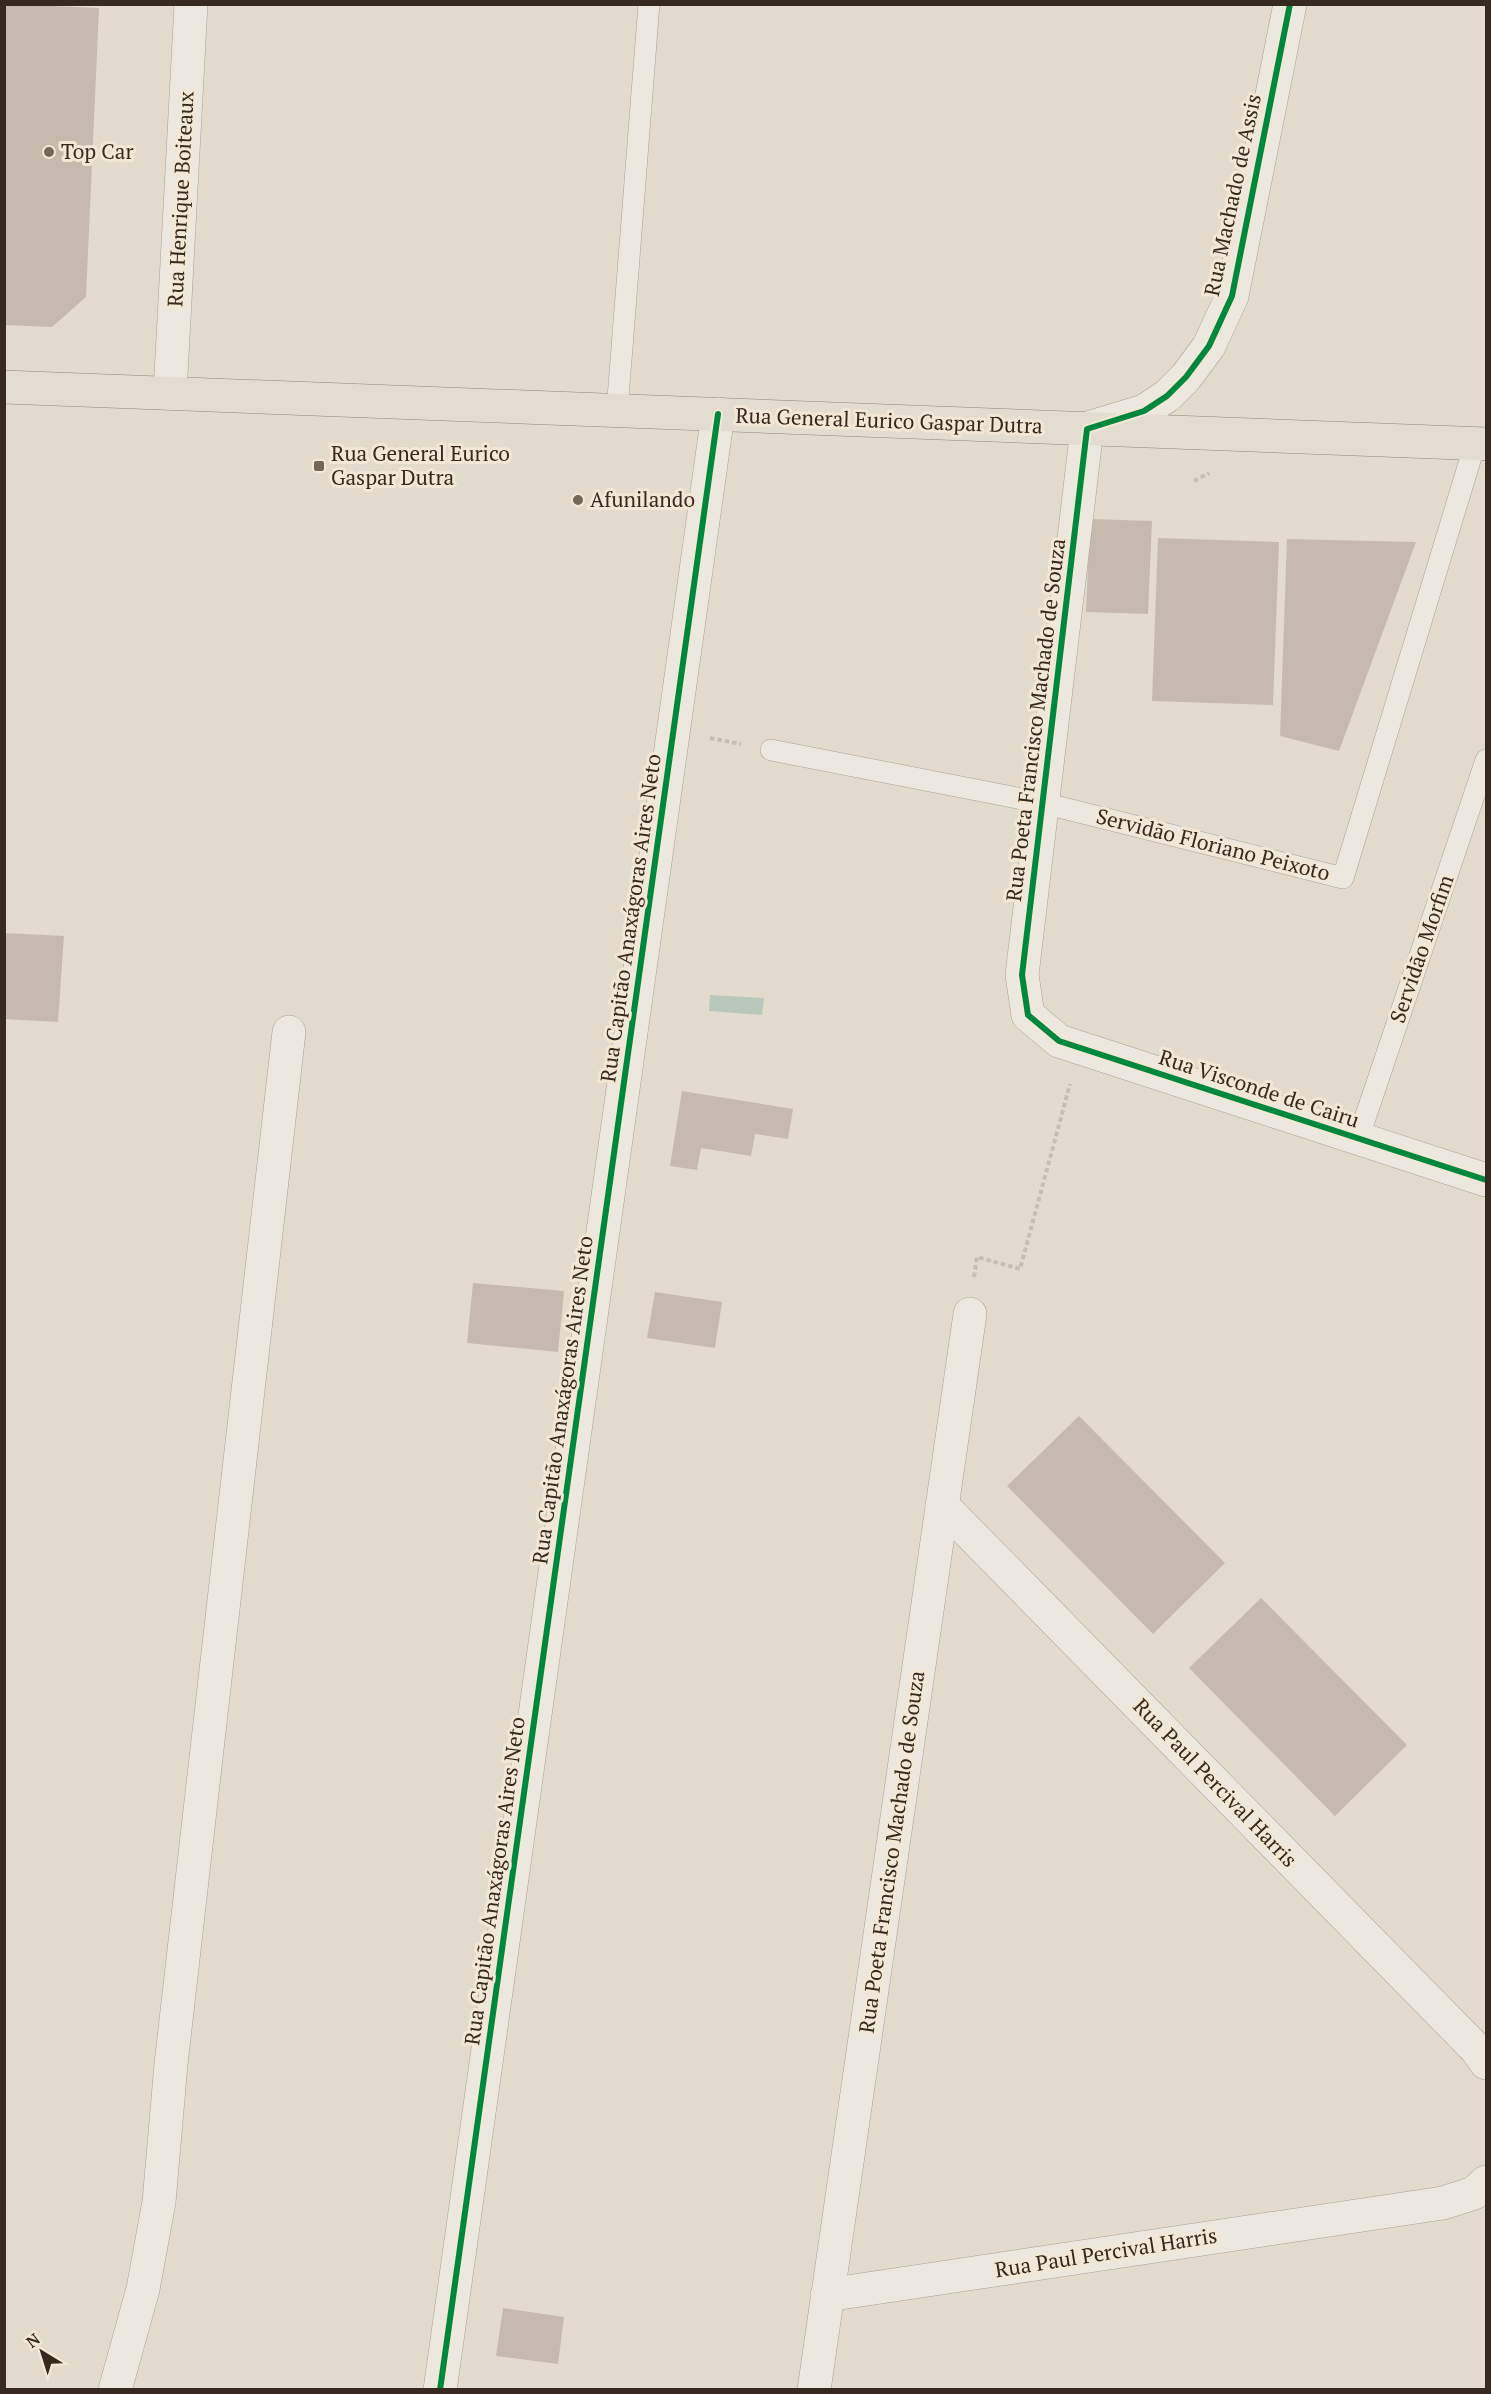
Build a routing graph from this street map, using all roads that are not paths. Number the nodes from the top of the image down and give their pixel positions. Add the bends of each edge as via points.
1 (191, 4) edge
2 (649, 4) edge
3 (1290, 4) edge
4 (4, 387) edge
5 (170, 393) junction
6 (617, 411) junction
7 (718, 414) junction
8 (1087, 429) junction
9 (1481, 444) edge
10 (771, 750) road end
11 (1486, 760) edge
12 (1043, 802) junction
13 (1028, 1015) joint
14 (289, 1032) dead end
15 (1358, 1139) junction
16 (1486, 1180) edge
17 (970, 1314) road end
18 (942, 1505) junction
19 (1486, 2063) edge
20 (1486, 2182) edge
21 (827, 2295) junction
22 (115, 2390) edge
23 (440, 2390) edge
24 (814, 2390) edge

1 - 5 street, Rua Henrique Boiteaux
2 - 6 lane
3 - 8 street, Rua Machado de Assis via 1232,296 1209,346 1167,396 1144,411
4 - 5 main road, Rua General Eurico Gaspar Dutra
5 - 6 main road, Rua General Eurico Gaspar Dutra
6 - 7 main road, Rua General Eurico Gaspar Dutra
7 - 8 main road, Rua General Eurico Gaspar Dutra
7 - 23 street, Rua Capitão Anaxágoras Aires Neto
8 - 9 main road, Rua General Eurico Gaspar Dutra
8 - 12 street, Rua Poeta Francisco Machado de Souza
9 - 12 lane, Servidão Floriano Peixoto via 1343,878
10 - 12 lane, Servidão Floriano Peixoto
11 - 15 lane, Servidão Morfim
12 - 13 street, Rua Poeta Francisco Machado de Souza via 1022,975
13 - 15 street, Rua Visconde de Cairu via 1059,1041
14 - 22 street via 171,2064 159,2202 143,2289
15 - 16 street, Rua Visconde de Cairu
17 - 18 street, Rua Poeta Francisco Machado de Souza
18 - 19 street, Rua Paul Percival Harris
18 - 21 street, Rua Poeta Francisco Machado de Souza
20 - 21 street, Rua Paul Percival Harris via 1474,2193 1443,2203
21 - 24 street, Rua Poeta Francisco Machado de Souza

